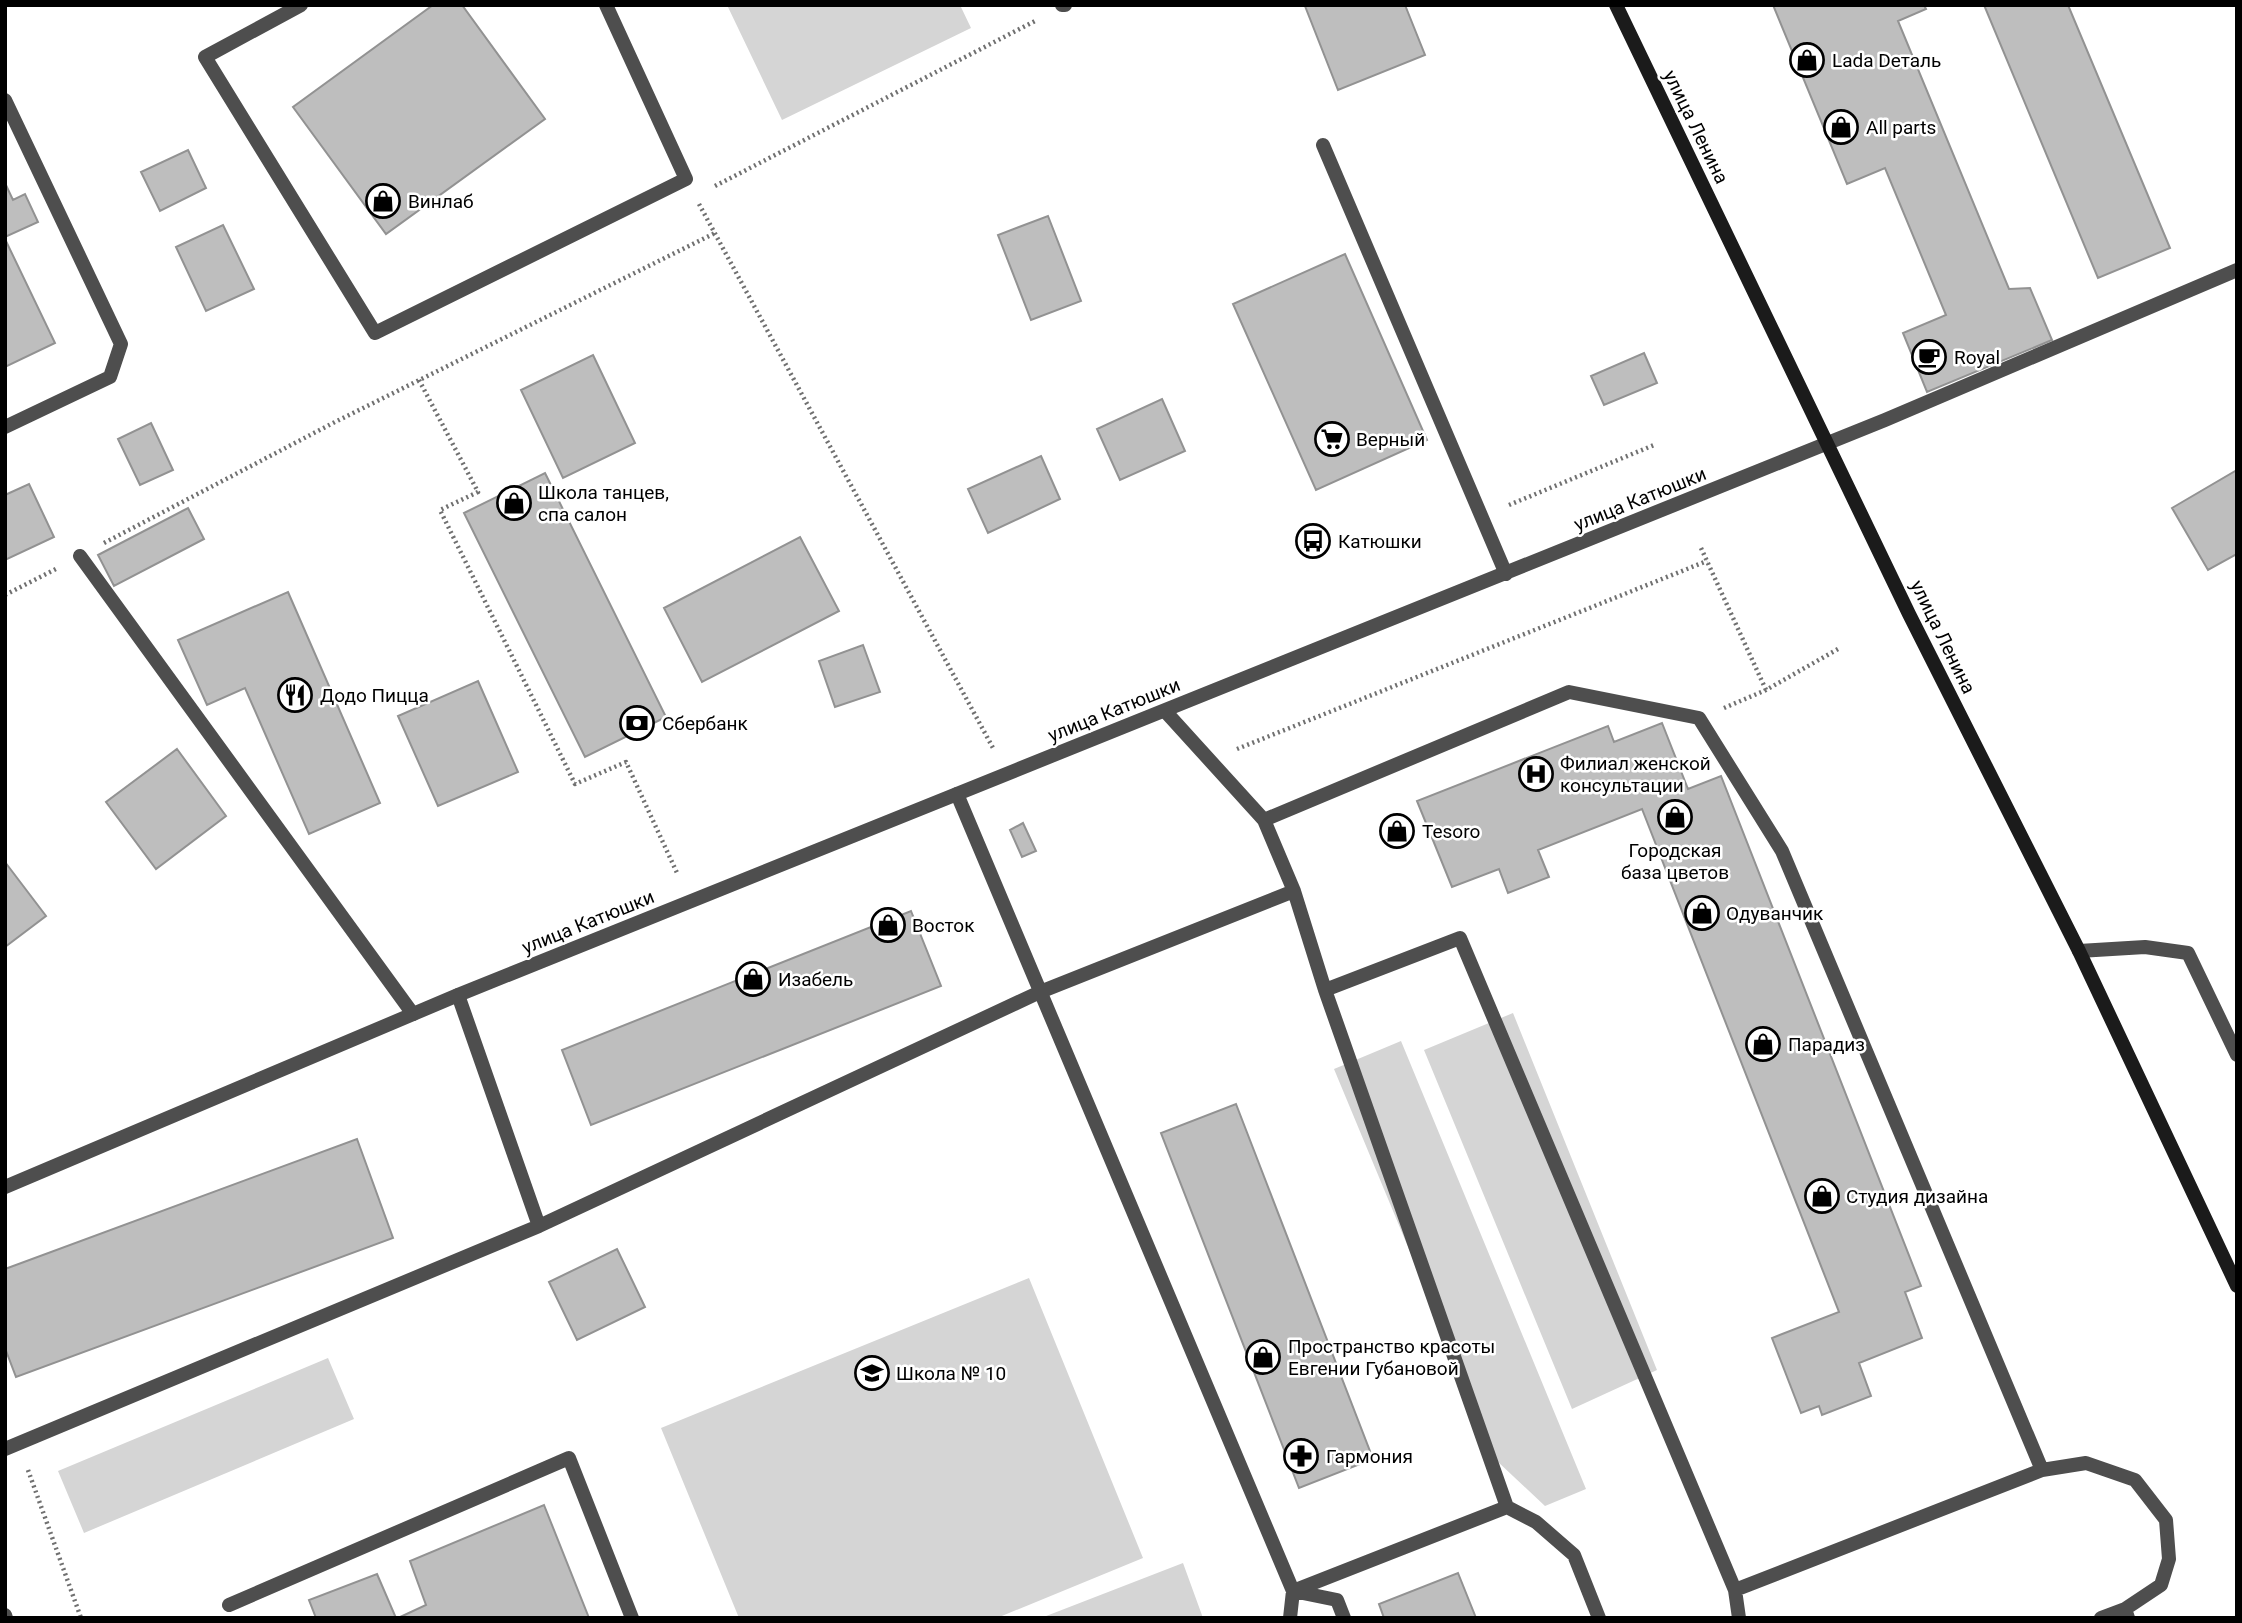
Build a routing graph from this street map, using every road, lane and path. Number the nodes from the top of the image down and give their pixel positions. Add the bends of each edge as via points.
1 (301, 5) edge
2 (606, 5) edge
3 (1616, 5) edge
4 (1063, 6) edge
5 (5, 100) edge
6 (1323, 145) dead end
7 (686, 178) junction
8 (695, 196) junction
9 (715, 233) junction
10 (2237, 270) edge
11 (419, 380) junction
12 (5, 427) edge
13 (1826, 442) junction
14 (1654, 445) dead end
15 (1482, 516) junction
16 (1701, 548) dead end
17 (80, 556) junction
18 (1707, 561) junction
19 (1506, 574) junction
20 (5, 595) edge
21 (1838, 649) dead end
22 (1766, 690) junction
23 (1165, 711) junction
24 (1699, 718) junction
25 (1209, 760) junction
26 (1007, 774) junction
27 (957, 794) junction
28 (1264, 820) junction
29 (1294, 891) junction
30 (690, 901) junction
31 (2079, 951) junction
32 (1325, 990) junction
33 (1040, 992) junction
34 (458, 995) junction
35 (2216, 1012) junction
36 (412, 1014) junction
37 (2237, 1024) edge
38 (2237, 1055) edge
39 (5, 1187) edge
40 (539, 1226) junction
41 (2237, 1286) edge
42 (12, 1446) edge
43 (2042, 1470) junction
44 (1507, 1507) junction
45 (1735, 1590) junction
46 (1293, 1591) junction
47 (229, 1605) dead end
48 (2126, 1613) edge
49 (1733, 1616) edge
50 (80, 1618) edge
51 (632, 1618) edge
52 (1290, 1618) edge
53 (1344, 1618) edge
54 (1599, 1618) edge
55 (2101, 1618) edge

1 - 7 street via 205,57 375,333
2 - 7 street
3 - 13 main road, улица Ленина
4 - 8 path
5 - 12 street via 121,344 110,377
6 - 15 street
7 - 8 path
8 - 9 path
9 - 11 path
9 - 26 path
10 - 13 street, улица Катюшки
11 - 17 path
11 - 30 path via 478,492 440,510 575,784 626,762
13 - 19 street, улица Катюшки
13 - 31 main road, улица Ленина
14 - 15 path
15 - 19 street
16 - 18 path
17 - 20 path
17 - 36 street
18 - 22 path
18 - 25 path
19 - 23 street, улица Катюшки
21 - 22 path
22 - 24 path
23 - 25 street
23 - 26 street, улица Катюшки
24 - 28 street via 1569,692
24 - 43 street via 1782,851
25 - 28 street
26 - 27 street, улица Катюшки
27 - 30 street, улица Катюшки
27 - 33 street
28 - 29 street
29 - 32 street
29 - 33 street
30 - 34 street, улица Катюшки
31 - 35 street via 2145,947 2188,953
31 - 41 main road, улица Ленина
32 - 44 street
32 - 45 street via 1460,937
33 - 40 street
33 - 46 street
34 - 36 street, улица Катюшки
34 - 40 street
35 - 37 street
35 - 38 street
36 - 39 street, улица Катюшки
40 - 42 street
42 - 50 path
43 - 45 street
43 - 48 street via 2086,1463 2134,1480 2166,1520 2169,1559 2161,1585
44 - 46 street
44 - 54 street via 1536,1522 1574,1555
45 - 49 street
46 - 52 street
46 - 53 street via 1337,1600
47 - 51 street via 569,1458
48 - 55 street

